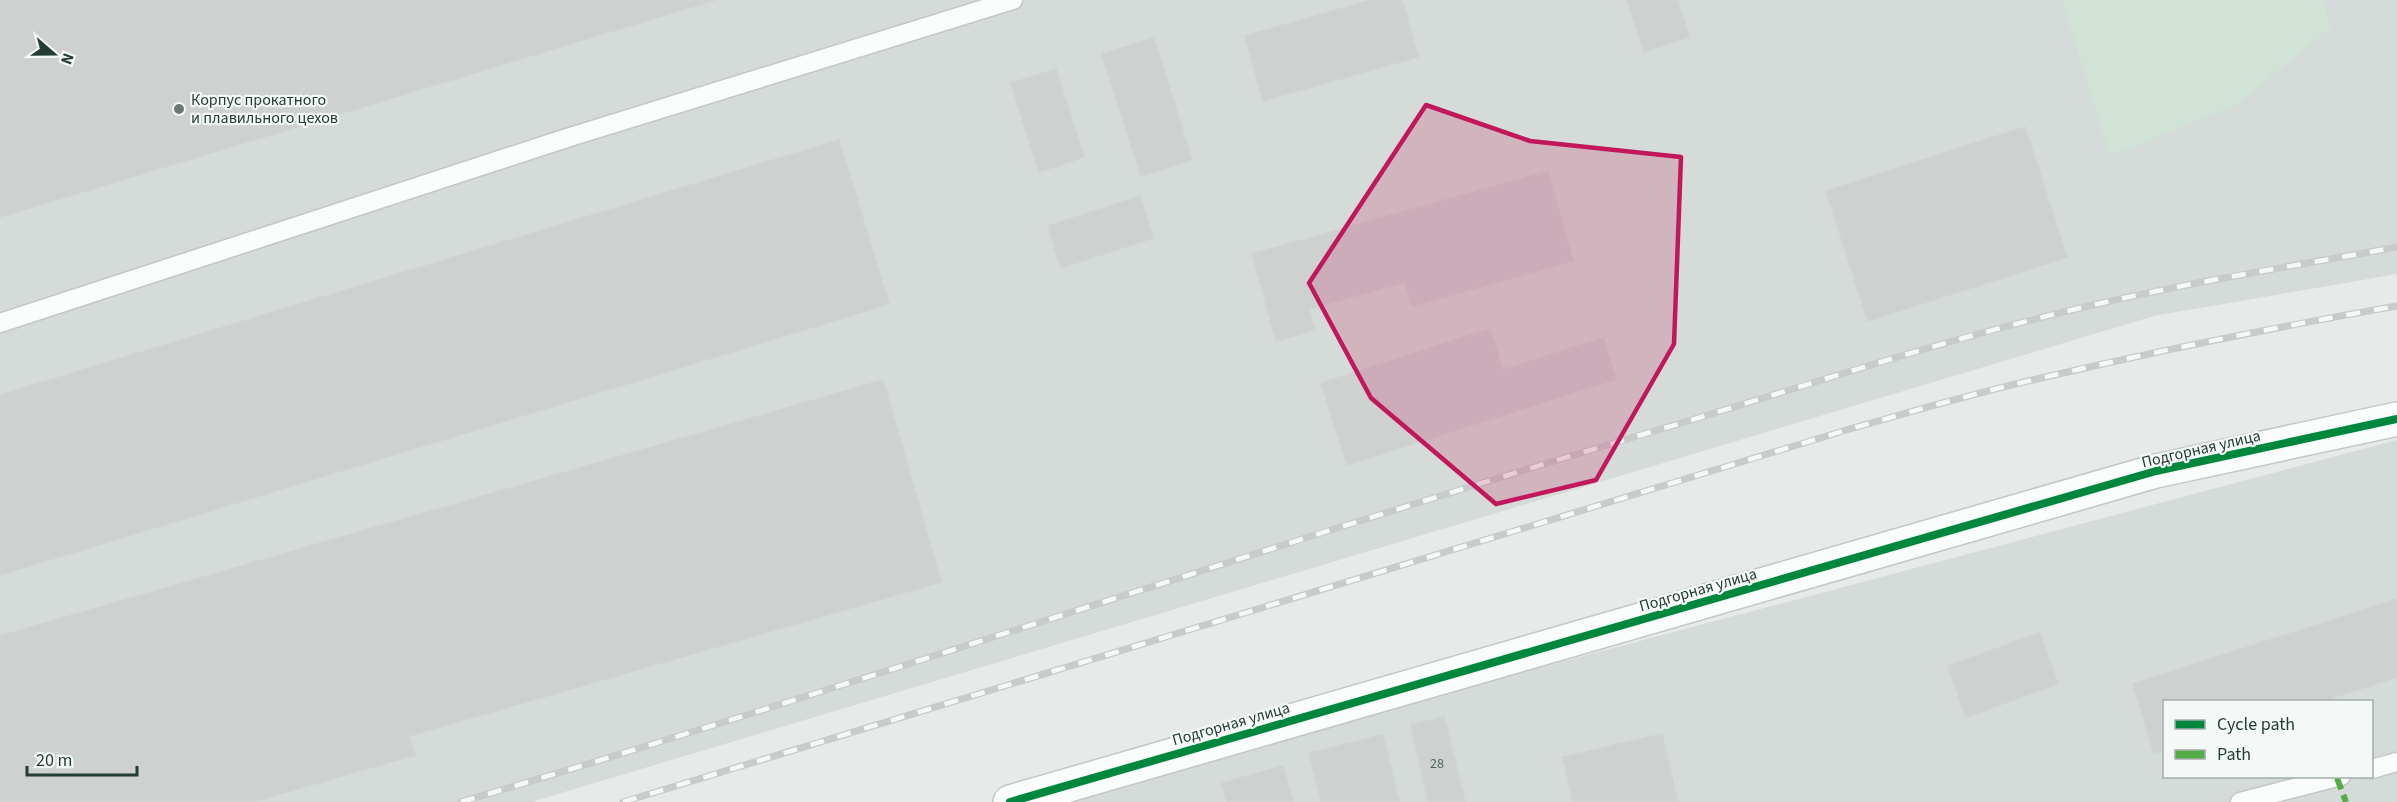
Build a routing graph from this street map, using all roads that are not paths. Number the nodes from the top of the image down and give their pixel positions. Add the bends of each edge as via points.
1 (1013, 0) edge
2 (0, 323) edge
3 (2397, 419) edge
4 (2397, 762) edge
5 (2373, 769) edge
6 (2337, 778) edge
7 (1010, 802) edge
8 (2240, 802) edge

1 - 2 lane via 570,137
3 - 7 street, Подгорная улица via 2156,471
4 - 5 lane
6 - 8 lane

